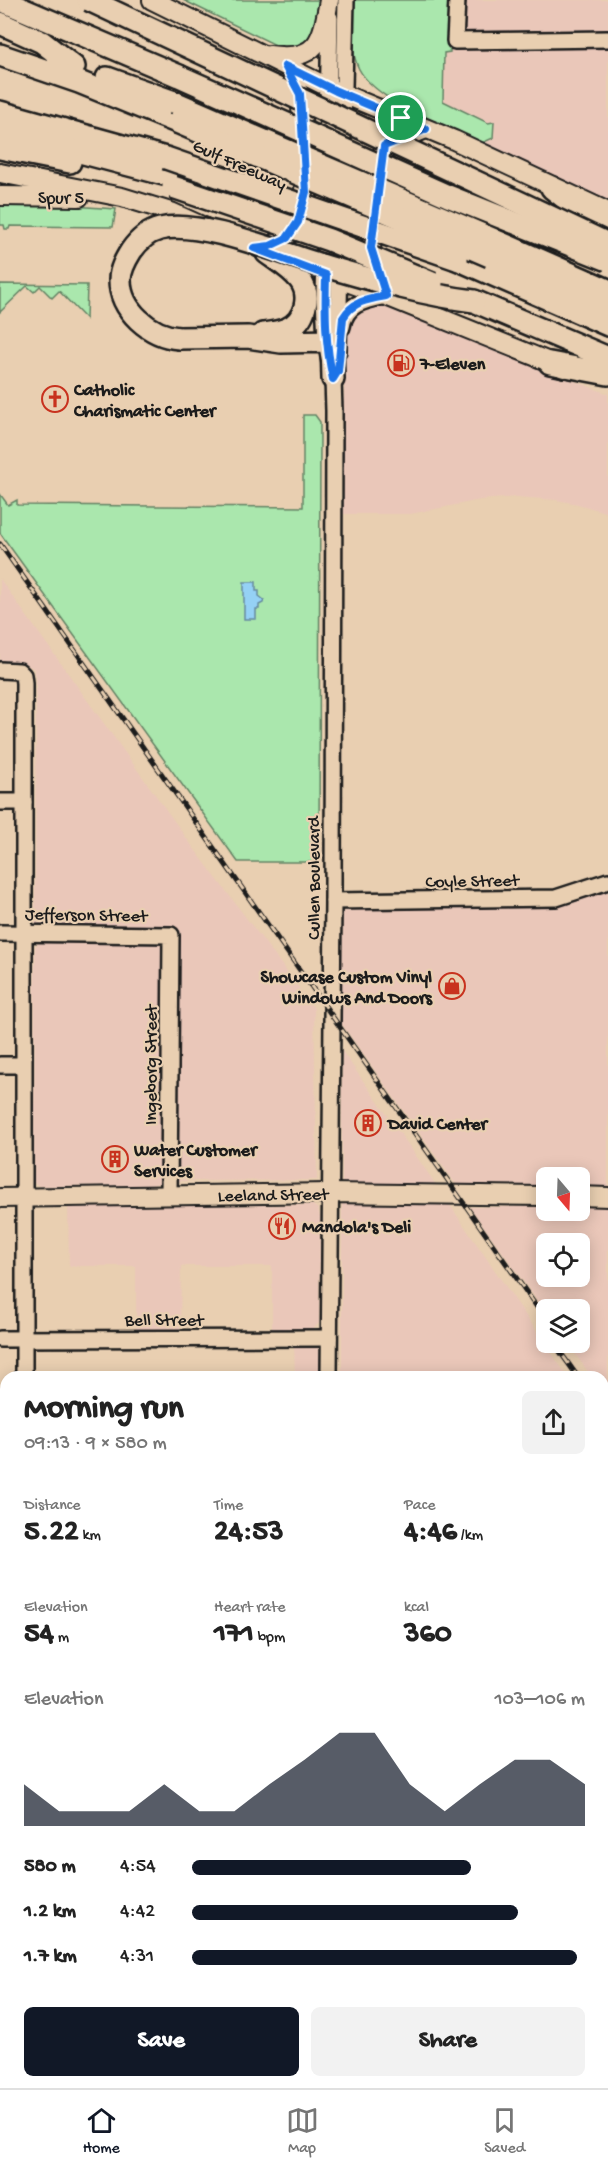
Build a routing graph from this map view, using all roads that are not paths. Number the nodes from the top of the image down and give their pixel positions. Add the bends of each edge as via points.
1 (2, 0) edge
2 (88, 0) edge
3 (152, 0) edge
4 (329, 0) edge
5 (346, 0) edge
6 (457, 0) edge
7 (0, 23) edge
8 (608, 39) edge
9 (0, 42) edge
10 (261, 53) junction
11 (0, 55) edge
12 (285, 66) junction
13 (74, 67) junction
14 (0, 69) edge
15 (336, 90) junction
16 (0, 112) edge
17 (175, 120) junction
18 (426, 129) junction
19 (0, 130) edge
20 (0, 148) edge
21 (0, 173) edge
22 (171, 174) junction
23 (552, 188) junction
24 (0, 196) edge
25 (122, 197) junction
26 (608, 213) edge
27 (608, 232) edge
28 (608, 244) edge
29 (260, 251) junction
30 (492, 257) junction
31 (457, 259) junction
32 (608, 260) edge
33 (332, 277) junction
34 (608, 290) edge
35 (386, 296) junction
36 (474, 301) junction
37 (608, 306) edge
38 (608, 325) edge
39 (248, 337) junction
40 (326, 341) junction
41 (608, 358) edge
42 (550, 363) junction
43 (608, 374) edge
44 (335, 375) junction
45 (608, 384) edge
46 (0, 670) edge
47 (0, 802) edge
48 (24, 802) junction
49 (608, 881) edge
50 (333, 901) junction
51 (0, 933) edge
52 (23, 933) junction
53 (171, 935) joint
54 (0, 1065) edge
55 (23, 1065) junction
56 (329, 1193) junction
57 (169, 1196) junction
58 (536, 1196) edge
59 (590, 1196) edge
60 (608, 1197) edge
61 (0, 1198) edge
62 (23, 1198) junction
63 (328, 1338) junction
64 (0, 1339) edge
65 (24, 1339) junction
66 (24, 1371) edge
67 (329, 1371) edge

1 - 32 highway, bridge via 448,195
2 - 28 highway, bridge
3 - 10 main road
4 - 10 main road via 321,36 313,47 295,57
4 - 15 street, Cullen Boulevard
5 - 15 street, Cullen Boulevard
6 - 8 street via 455,41
7 - 13 highway via 42,42
9 - 13 highway, Gulf Freeway
10 - 12 main road
11 - 17 highway, Gulf Freeway
12 - 15 main road
12 - 29 main road via 300,94 306,192 298,222 287,238
13 - 17 highway, Gulf Freeway
14 - 17 highway, Gulf Freeway
15 - 18 main road
15 - 33 street, Cullen Boulevard
16 - 22 highway
17 - 30 highway, Gulf Freeway, bridge
17 - 31 highway, Gulf Freeway, bridge
18 - 23 main road
18 - 35 main road via 384,146 371,248
19 - 22 highway
20 - 22 highway
21 - 25 main road
22 - 31 highway, bridge
22 - 36 highway, bridge
23 - 26 main road
23 - 27 highway
24 - 25 main road, Spur 5
25 - 29 main road via 171,212
29 - 33 main road
29 - 39 highway via 302,282 306,304 300,319 288,329
30 - 31 highway, Gulf Freeway
30 - 34 highway, Gulf Freeway
30 - 37 highway, Gulf Freeway
30 - 38 highway, Gulf Freeway
33 - 35 main road
33 - 40 street, Cullen Boulevard via 324,298
33 - 44 street, Cullen Boulevard
35 - 42 main road
35 - 44 street via 356,304 343,318
36 - 39 highway, bridge via 369,278 199,229 160,229 136,244 124,261 120,278 122,297 136,317 153,331 179,339
36 - 41 highway
39 - 40 highway via 281,342
40 - 44 highway via 332,341
42 - 43 highway
42 - 45 main road
44 - 50 street, Cullen Boulevard
46 - 48 street via 20,671 23,675
47 - 48 street
48 - 52 street
49 - 50 street, Coyle Street via 556,898
50 - 56 street, Cullen Boulevard
51 - 52 street, Jefferson Street
52 - 53 street, Jefferson Street
52 - 55 street
53 - 57 street, Ingeborg Street
54 - 55 street
55 - 62 street
56 - 57 main road, Leeland Street
56 - 58 main road, Leeland Street
56 - 63 street, Cullen Boulevard
57 - 62 main road, Leeland Street
59 - 60 main road
61 - 62 main road, Leeland Street
62 - 65 street
63 - 65 street, Bell Street
63 - 67 street, Cullen Boulevard
64 - 65 street, Bell Street
65 - 66 street

